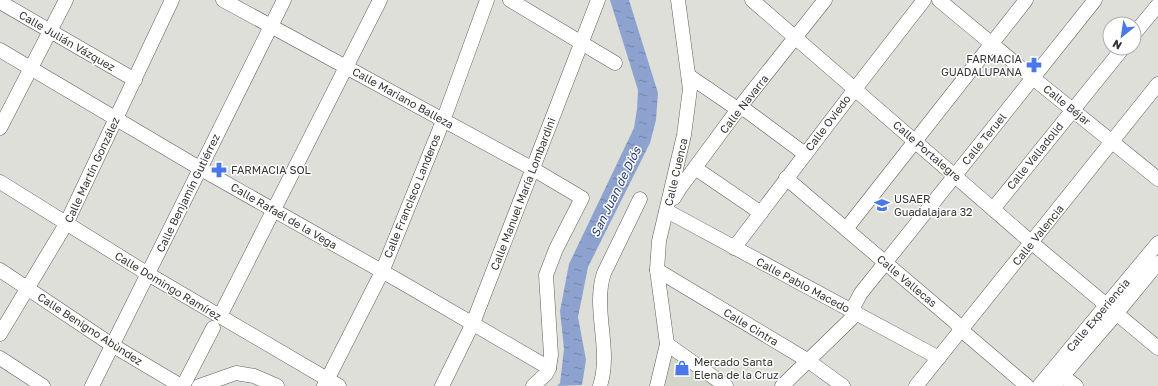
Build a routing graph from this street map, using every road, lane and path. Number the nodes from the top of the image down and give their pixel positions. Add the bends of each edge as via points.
1 (66, 0) edge
2 (172, 0) edge
3 (223, 0) edge
4 (284, 0) edge
5 (380, 0) edge
6 (488, 0) edge
7 (510, 0) edge
8 (598, 0) edge
9 (678, 0) edge
10 (752, 0) edge
11 (825, 0) edge
12 (924, 0) edge
13 (940, 0) edge
14 (1026, 0) edge
15 (1095, 0) edge
16 (1154, 0) edge
17 (0, 2) edge
18 (1158, 4) edge
19 (1142, 24) edge
20 (272, 25) junction
21 (51, 31) junction
22 (795, 38) junction
23 (581, 43) junction
24 (992, 44) junction
25 (0, 50) edge
26 (1117, 56) edge
27 (615, 63) dead end
28 (346, 66) junction
29 (31, 69) junction
30 (689, 76) junction
31 (1033, 78) junction
32 (135, 80) junction
33 (1158, 84) edge
34 (855, 89) junction
35 (739, 108) junction
36 (1073, 110) junction
37 (116, 119) junction
38 (443, 121) junction
39 (0, 128) edge
40 (915, 141) junction
41 (1112, 142) junction
42 (805, 154) junction
43 (695, 168) junction
44 (201, 169) junction
45 (533, 169) junction
46 (955, 176) junction
47 (786, 178) junction
48 (1158, 179) edge
49 (0, 182) edge
50 (640, 199) dead end
51 (993, 209) junction
52 (273, 210) junction
53 (667, 211) junction
54 (761, 212) junction
55 (66, 224) junction
56 (846, 229) junction
57 (1032, 243) junction
58 (1158, 243) edge
59 (734, 248) junction
60 (885, 262) junction
61 (1157, 265) edge
62 (0, 270) edge
63 (658, 270) junction
64 (382, 272) junction
65 (148, 274) junction
66 (28, 288) junction
67 (1111, 310) junction
68 (854, 312) junction
69 (216, 322) junction
70 (473, 323) junction
71 (962, 329) junction
72 (0, 334) edge
73 (667, 344) junction
74 (112, 345) junction
75 (1158, 348) edge
76 (0, 358) edge
77 (939, 358) junction
78 (807, 360) junction
79 (549, 368) junction
80 (1056, 377) edge
81 (330, 384) edge
82 (43, 386) edge
83 (92, 386) edge
84 (182, 386) edge
85 (199, 386) edge
86 (277, 386) edge
87 (442, 386) edge
88 (533, 386) edge
89 (600, 386) edge
90 (657, 386) edge
91 (726, 386) edge
92 (782, 386) edge
93 (843, 386) edge
94 (916, 386) edge
95 (1027, 386) edge
96 (1039, 386) edge
97 (1076, 386) edge

1 - 21 street
2 - 32 street, Calle Martín González
3 - 20 street, Calle Mariano Balleza
4 - 20 street, Calle Benjamín Gutiérrez
5 - 28 street
6 - 38 street, Calle Francisco Landeros
7 - 23 street
8 - 23 street, Calle Manuel María Lombardini
9 - 30 street, Calle Cuenca
10 - 22 street, Calle Portalegre
11 - 22 street, Calle Navarra
12 - 34 street, Calle Oviedo
13 - 24 street, Calle Béjar
14 - 24 street
15 - 31 street, Calle Teruel
16 - 18 street
17 - 21 street, Calle Julián Vázquez
18 - 19 street
20 - 28 street, Calle Mariano Balleza
20 - 44 street, Calle Benjamín Gutiérrez
21 - 29 street
21 - 32 street, Calle Julián Vázquez
22 - 34 street, Calle Portalegre
22 - 35 street, Calle Navarra
23 - 27 street
23 - 45 street, Calle Manuel María Lombardini
24 - 31 street, Calle Béjar
24 - 40 street
25 - 29 street, Calle Rafaél de la Vega
26 - 36 street, Calle Valladolid
28 - 38 street, Calle Mariano Balleza
28 - 52 street
29 - 37 street, Calle Rafaél de la Vega
29 - 39 street
30 - 35 street via 732,106
30 - 53 street, Calle Cuenca via 688,111
31 - 36 street, Calle Béjar
31 - 46 street, Calle Teruel
32 - 37 street, Calle Martín González
33 - 41 street, Calle Valencia
34 - 40 street, Calle Portalegre
34 - 42 street, Calle Oviedo
35 - 42 street via 747,111
35 - 43 street, Calle Navarra
36 - 41 street, Calle Béjar
36 - 51 street, Calle Valladolid
37 - 44 street, Calle Rafaél de la Vega
37 - 55 street, Calle Martín González
38 - 45 street, Calle Mariano Balleza
38 - 64 street, Calle Francisco Landeros
40 - 46 street, Calle Portalegre
40 - 56 street
41 - 48 street, Calle Béjar
41 - 57 street, Calle Valencia
42 - 47 street, Calle Oviedo
43 - 53 street, Calle Navarra
43 - 54 street
44 - 52 street, Calle Rafaél de la Vega
44 - 65 street, Calle Benjamín Gutiérrez
45 - 70 street, Calle Manuel María Lombardini
45 - 79 street, Calle Mariano Balleza via 582,198 546,275 551,355
46 - 51 street, Calle Portalegre
46 - 60 street, Calle Teruel
47 - 54 street, Calle Oviedo
47 - 56 street, Calle Vallecas
49 - 55 street, Calle Domingo Ramírez
50 - 89 street via 601,283 604,365
51 - 57 street, Calle Portalegre
52 - 64 street, Calle Rafaél de la Vega
52 - 69 street
53 - 59 street, Calle Pablo Macedo
53 - 63 street, Calle Cuenca via 659,241
54 - 59 street, Calle Oviedo
55 - 65 street, Calle Domingo Ramírez
55 - 66 street, Calle Martín González
56 - 60 street, Calle Vallecas
57 - 67 street, Calle Portalegre
57 - 71 street, Calle Valencia
58 - 67 street, Calle Experiencia
59 - 68 street, Calle Pablo Macedo
60 - 68 street, Calle Teruel via 857,299
60 - 71 street, Calle Vallecas
61 - 67 street, Calle Experiencia
62 - 66 street, Calle Benigno Abùndez
63 - 73 street, Calle Cuenca
63 - 78 street, Calle Cintra
64 - 70 street, Calle Rafaél de la Vega
64 - 81 street, Calle Francisco Landeros
65 - 69 street, Calle Domingo Ramírez
65 - 74 street, Calle Benjamín Gutiérrez
66 - 72 street, Calle Martín González
66 - 74 street, Calle Benigno Abùndez
67 - 75 street, Calle Portalegre
67 - 80 street, Calle Experiencia
68 - 77 street, Calle Pablo Macedo
68 - 78 street, Calle Teruel via 851,319
69 - 81 street, Calle Domingo Ramírez
69 - 84 street
70 - 79 street, Calle Rafaél de la Vega
70 - 87 street, Calle Manuel María Lombardini
71 - 77 street, Calle Valencia
71 - 95 street, Calle Vallecas
73 - 90 street
73 - 91 street
74 - 83 street, Calle Benjamín Gutiérrez
74 - 84 street, Calle Benigno Abùndez
76 - 82 street
77 - 94 street, Calle Valencia
78 - 92 street, Calle Teruel
78 - 93 street, Calle Cintra
79 - 88 street
80 - 96 street, Calle Experiencia
80 - 97 street
85 - 86 street via 236,374 254,376

